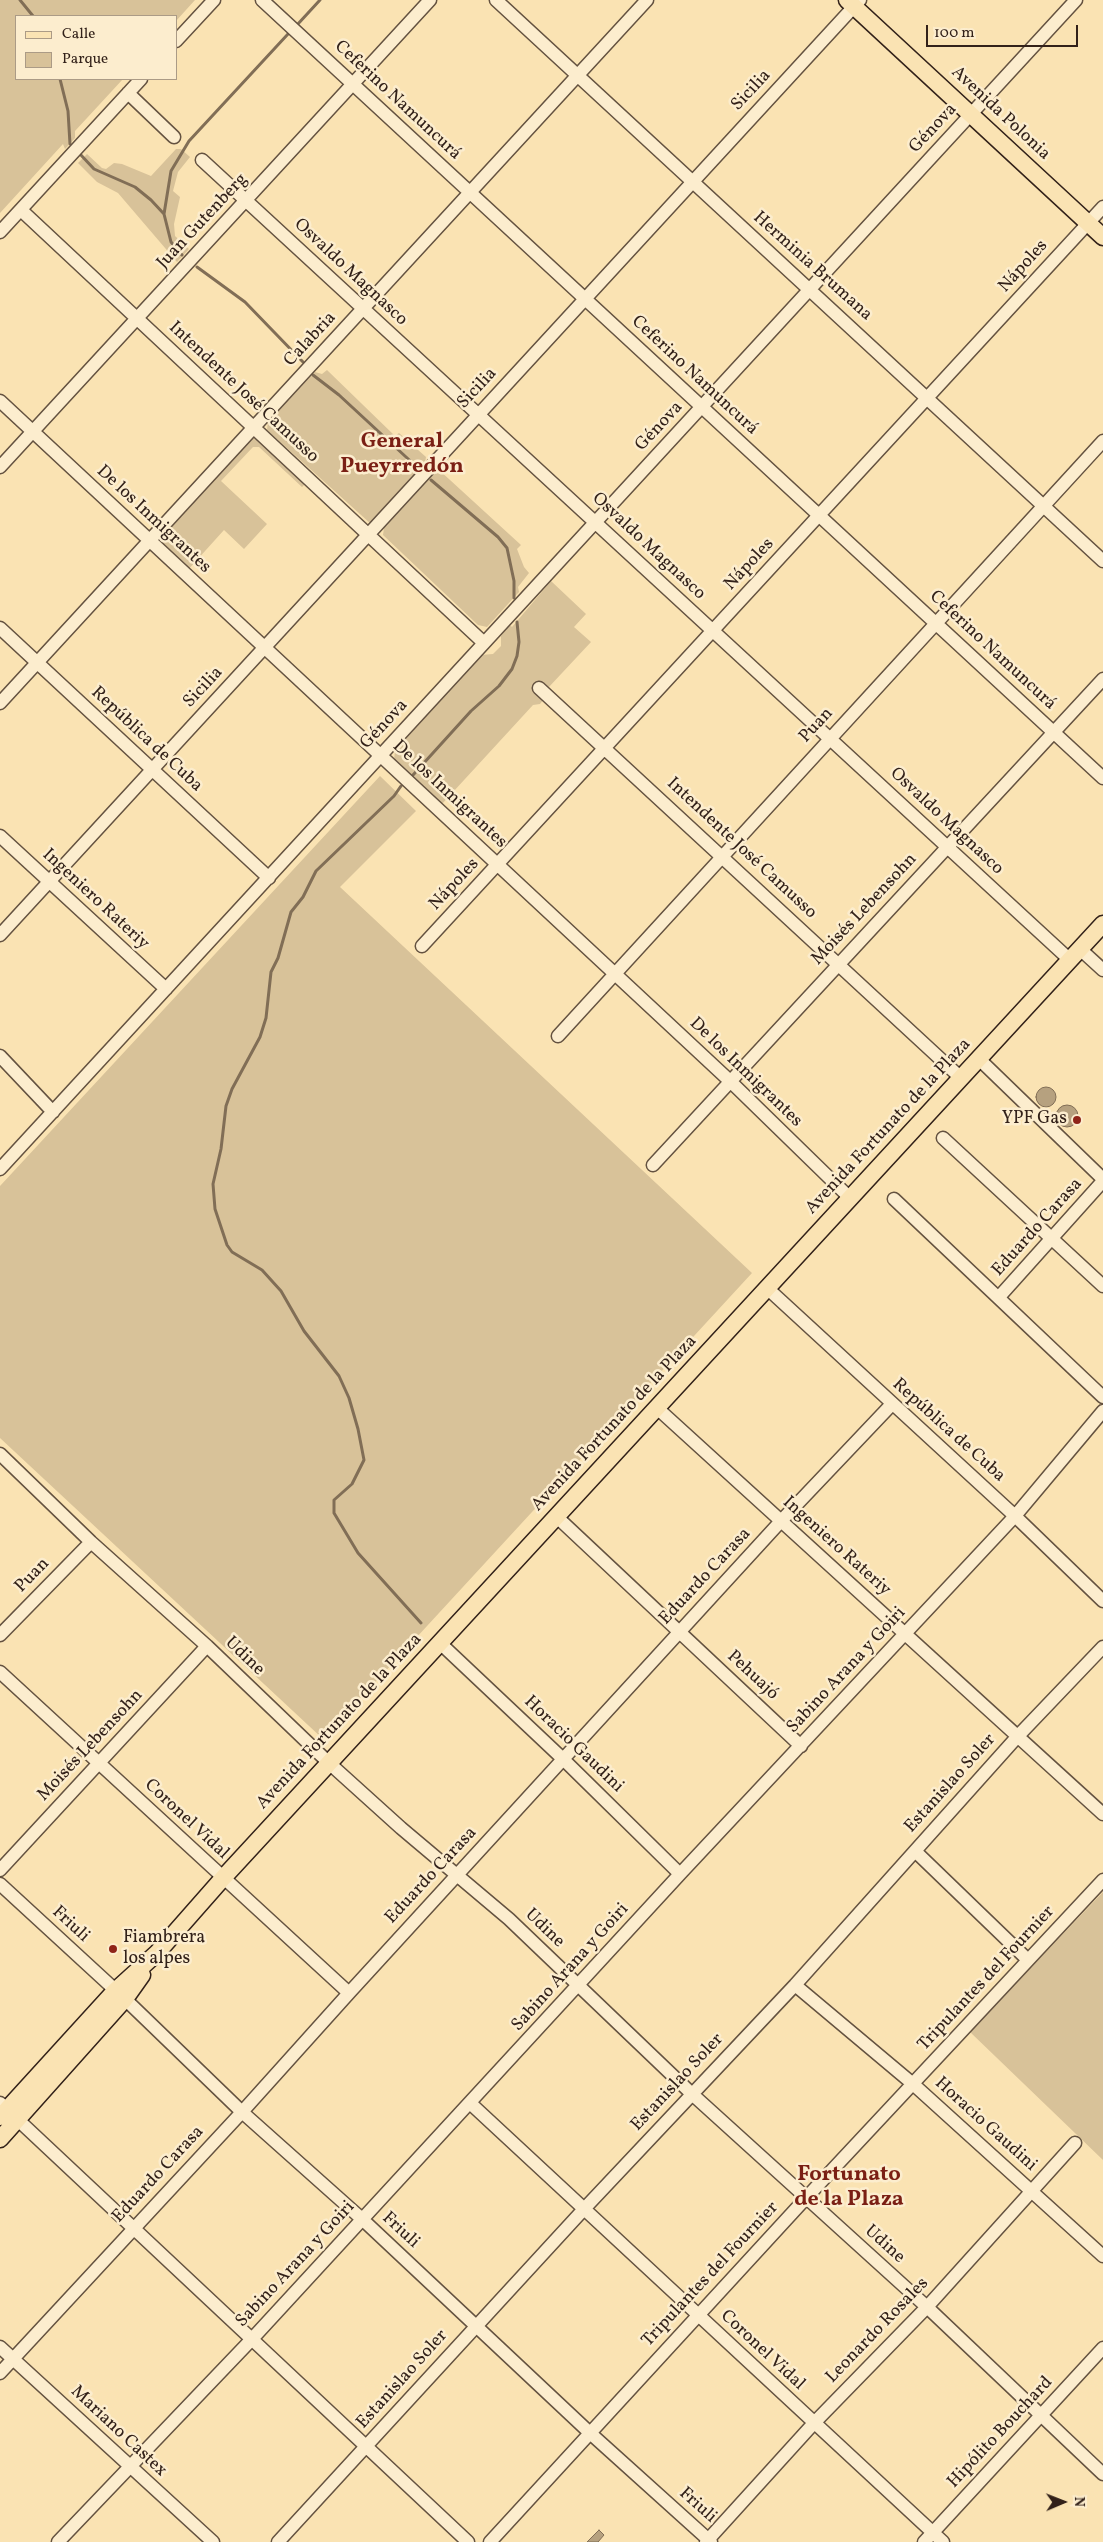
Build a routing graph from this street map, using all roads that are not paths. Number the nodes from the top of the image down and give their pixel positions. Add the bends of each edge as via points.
1 (214, 0) edge
2 (262, 0) edge
3 (430, 0) edge
4 (496, 0) edge
5 (647, 0) edge
6 (1076, 0) edge
7 (854, 2) edge
8 (178, 39) edge
9 (578, 76) junction
10 (140, 80) edge
11 (353, 85) junction
12 (128, 93) junction
13 (970, 114) junction
14 (174, 137) dead end
15 (202, 160) dead end
16 (693, 182) junction
17 (470, 192) junction
18 (246, 201) junction
19 (1103, 207) edge
20 (21, 210) junction
21 (1088, 223) junction
22 (0, 232) edge
23 (1103, 237) edge
24 (810, 289) junction
25 (585, 299) junction
26 (363, 309) junction
27 (137, 319) junction
28 (928, 398) junction
29 (0, 401) edge
30 (702, 407) junction
31 (478, 415) junction
32 (254, 428) junction
33 (33, 431) junction
34 (1103, 441) edge
35 (0, 467) edge
36 (1044, 506) junction
37 (820, 516) junction
38 (595, 523) junction
39 (368, 535) junction
40 (149, 541) junction
41 (1103, 560) edge
42 (937, 624) junction
43 (0, 628) edge
44 (713, 632) junction
45 (484, 643) junction
46 (265, 647) junction
47 (37, 663) junction
48 (1103, 679) edge
49 (539, 688) dead end
50 (0, 703) edge
51 (1054, 732) junction
52 (829, 739) junction
53 (606, 748) junction
54 (381, 756) junction
55 (152, 770) junction
56 (1103, 778) edge
57 (0, 836) edge
58 (947, 847) junction
59 (722, 856) junction
60 (498, 865) junction
61 (269, 878) junction
62 (49, 882) junction
63 (1103, 924) edge
64 (0, 935) edge
65 (422, 946) dead end
66 (1075, 954) junction
67 (840, 964) junction
68 (1103, 970) edge
69 (614, 973) junction
70 (166, 989) junction
71 (558, 1036) dead end
72 (0, 1056) edge
73 (979, 1059) junction
74 (961, 1078) junction
75 (731, 1082) junction
76 (53, 1112) junction
77 (943, 1138) dead end
78 (653, 1165) dead end
79 (0, 1169) edge
80 (1103, 1180) edge
81 (850, 1198) junction
82 (894, 1199) dead end
83 (1052, 1238) junction
84 (1103, 1286) edge
85 (767, 1288) junction
86 (999, 1298) junction
87 (1103, 1397) edge
88 (892, 1404) junction
89 (657, 1408) junction
90 (1103, 1411) edge
91 (0, 1454) edge
92 (1015, 1516) junction
93 (557, 1517) junction
94 (782, 1521) junction
95 (91, 1542) junction
96 (1103, 1601) edge
97 (679, 1632) junction
98 (905, 1634) junction
99 (0, 1635) edge
100 (440, 1643) junction
101 (207, 1646) junction
102 (1103, 1647) edge
103 (0, 1672) edge
104 (1017, 1737) junction
105 (801, 1746) junction
106 (563, 1759) junction
107 (99, 1763) junction
108 (329, 1763) junction
109 (1103, 1814) edge
110 (915, 1851) junction
111 (0, 1870) edge
112 (680, 1874) junction
113 (456, 1875) junction
114 (223, 1878) junction
115 (1103, 1880) edge
116 (0, 1884) edge
117 (1028, 1960) junction
118 (795, 1985) junction
119 (578, 1986) junction
120 (349, 1993) junction
121 (120, 1995) junction
122 (914, 2084) junction
123 (692, 2094) junction
124 (470, 2103) junction
125 (6, 2112) edge
126 (242, 2112) junction
127 (0, 2139) edge
128 (1075, 2143) dead end
129 (1032, 2190) junction
130 (806, 2198) junction
131 (584, 2209) junction
132 (362, 2219) junction
133 (133, 2228) junction
134 (1103, 2256) edge
135 (927, 2307) junction
136 (698, 2315) junction
137 (476, 2326) junction
138 (252, 2339) junction
139 (0, 2347) edge
140 (1103, 2348) edge
141 (13, 2359) junction
142 (0, 2373) edge
143 (1040, 2416) junction
144 (814, 2422) junction
145 (590, 2433) junction
146 (366, 2446) junction
147 (130, 2468) junction
148 (1103, 2474) edge
149 (928, 2537) edge
150 (709, 2541) edge
151 (58, 2542) edge
152 (213, 2542) edge
153 (278, 2542) edge
154 (468, 2542) edge
155 (490, 2542) edge
156 (943, 2542) edge

1 - 8 street
2 - 11 street, Ceferino Namuncurá
3 - 11 street, Juan Gutenberg
4 - 9 street, Herminia Brumana
5 - 9 street, Calabria
6 - 13 street, Génova
7 - 13 main road, Avenida Polonia
7 - 16 street, Sicilia
9 - 16 street, Herminia Brumana
9 - 17 street, Calabria
10 - 12 street
11 - 17 street, Ceferino Namuncurá
11 - 18 street, Juan Gutenberg
12 - 14 street
12 - 20 street
13 - 21 main road, Avenida Polonia
13 - 24 street, Génova
15 - 18 street, Osvaldo Magnasco
16 - 24 street, Herminia Brumana
16 - 25 street, Sicilia
17 - 25 street, Ceferino Namuncurá
17 - 26 street, Calabria
18 - 26 street, Osvaldo Magnasco
18 - 27 street, Juan Gutenberg
19 - 21 street, Nápoles
20 - 22 street
20 - 27 street, Intendente José Camusso
21 - 23 main road, Avenida Polonia
21 - 28 street, Nápoles
24 - 28 street, Herminia Brumana
24 - 30 street, Génova
25 - 30 street, Ceferino Namuncurá
25 - 31 street, Sicilia
26 - 31 street, Osvaldo Magnasco
26 - 32 street, Calabria
27 - 32 street, Intendente José Camusso
27 - 33 street, Juan Gutenberg
28 - 36 street, Herminia Brumana
28 - 37 street, Nápoles
29 - 33 street, De los Inmigrantes
30 - 37 street, Ceferino Namuncurá
30 - 38 street, Génova
31 - 38 street, Osvaldo Magnasco
31 - 39 street, Sicilia
32 - 39 street, Intendente José Camusso
32 - 40 street, Calabria
33 - 35 street, Juan Gutenberg
33 - 40 street, De los Inmigrantes
34 - 36 street, Puan
36 - 41 street, Herminia Brumana
36 - 42 street, Puan
37 - 42 street, Ceferino Namuncurá
37 - 44 street, Nápoles
38 - 44 street, Osvaldo Magnasco
38 - 45 street, Génova
39 - 45 street, Intendente José Camusso
39 - 46 street, Sicilia
40 - 46 street, De los Inmigrantes
40 - 47 street, Calabria
42 - 51 street, Ceferino Namuncurá
42 - 52 street, Puan
43 - 47 street, República de Cuba
44 - 52 street, Osvaldo Magnasco
44 - 53 street, Nápoles
45 - 54 street, Génova
46 - 54 street, De los Inmigrantes
46 - 55 street, Sicilia
47 - 50 street, Calabria
47 - 55 street, República de Cuba
48 - 51 street, Moisés Lebensohn
49 - 53 street, Intendente José Camusso
51 - 56 street, Ceferino Namuncurá
51 - 58 street, Moisés Lebensohn
52 - 58 street, Osvaldo Magnasco
52 - 59 street, Puan
53 - 59 street, Intendente José Camusso
53 - 60 street, Nápoles
54 - 60 street, De los Inmigrantes
54 - 61 street, Génova
55 - 61 street, República de Cuba
55 - 62 street, Sicilia
57 - 62 street, Ingeniero Rateriy
58 - 66 street, Osvaldo Magnasco
58 - 67 street, Moisés Lebensohn
59 - 67 street, Intendente José Camusso
59 - 69 street, Puan
60 - 65 street, Nápoles
60 - 69 street, De los Inmigrantes
61 - 70 street, Génova
62 - 64 street, Sicilia
62 - 70 street, Ingeniero Rateriy
63 - 66 main road, Avenida Fortunato de la Plaza
66 - 68 street, Osvaldo Magnasco
66 - 73 main road, Avenida Fortunato de la Plaza
67 - 74 street, Intendente José Camusso
67 - 75 street, Moisés Lebensohn
69 - 71 street, Puan
69 - 75 street, De los Inmigrantes
70 - 76 street, Génova
72 - 76 street
73 - 74 main road, Avenida Fortunato de la Plaza
73 - 80 street
74 - 81 main road, Avenida Fortunato de la Plaza
75 - 78 street, Moisés Lebensohn
75 - 81 street, De los Inmigrantes
76 - 79 street
77 - 83 street
80 - 83 street, Eduardo Carasa
81 - 85 main road, Avenida Fortunato de la Plaza
82 - 86 street
83 - 84 street
83 - 86 street, Eduardo Carasa
85 - 88 street, República de Cuba
85 - 89 main road, Avenida Fortunato de la Plaza
86 - 87 street
88 - 92 street, República de Cuba
88 - 94 street, Eduardo Carasa
89 - 93 main road, Avenida Fortunato de la Plaza
89 - 94 street, Ingeniero Rateriy
90 - 92 street, Sabino Arana y Goiri
91 - 95 street, Udine
92 - 96 street, República de Cuba
92 - 98 street, Sabino Arana y Goiri
93 - 97 street, Pehuajó
93 - 100 main road, Avenida Fortunato de la Plaza
94 - 97 street, Eduardo Carasa
94 - 98 street, Ingeniero Rateriy
95 - 99 street, Puan
95 - 101 street, Udine
97 - 105 street, Pehuajó
97 - 106 street, Eduardo Carasa
98 - 104 street, Ingeniero Rateriy
98 - 105 street, Sabino Arana y Goiri
100 - 106 street, Horacio Gaudini
100 - 108 main road, Avenida Fortunato de la Plaza
101 - 107 street, Moisés Lebensohn
101 - 108 street, Udine
102 - 104 street, Estanislao Soler
103 - 107 street, Coronel Vidal
104 - 109 street, Ingeniero Rateriy
104 - 110 street, Estanislao Soler
105 - 112 street, Sabino Arana y Goiri
106 - 112 street, Horacio Gaudini
106 - 113 street, Eduardo Carasa
107 - 111 street, Moisés Lebensohn
107 - 114 street, Coronel Vidal
108 - 113 street, Udine
108 - 114 main road, Avenida Fortunato de la Plaza
110 - 117 street
110 - 118 street, Estanislao Soler
112 - 119 street, Sabino Arana y Goiri
113 - 119 street, Udine via 509,1919
113 - 120 street, Eduardo Carasa
114 - 120 street, Coronel Vidal
114 - 121 main road, Avenida Fortunato de la Plaza
115 - 117 street, Tripulantes del Fournier
116 - 121 street, Friuli
117 - 122 street, Tripulantes del Fournier
118 - 122 street, Horacio Gaudini
118 - 123 street, Estanislao Soler
119 - 123 street, Udine
119 - 124 street, Sabino Arana y Goiri
120 - 126 street, Eduardo Carasa
121 - 125 main road, Avenida Fortunato de la Plaza
121 - 126 street, Friuli
122 - 129 street, Horacio Gaudini
122 - 130 street, Tripulantes del Fournier
123 - 130 street, Udine
123 - 131 street, Estanislao Soler
124 - 131 street, Coronel Vidal
124 - 132 street, Sabino Arana y Goiri
125 - 127 main road, Avenida Fortunato de la Plaza
125 - 133 street
126 - 132 street, Friuli
126 - 133 street, Eduardo Carasa
128 - 129 street, Leonardo Rosales
129 - 134 street, Horacio Gaudini
129 - 135 street, Leonardo Rosales
130 - 135 street, Udine
130 - 136 street, Tripulantes del Fournier
131 - 136 street, Coronel Vidal
131 - 137 street, Estanislao Soler
132 - 137 street, Friuli
132 - 138 street, Sabino Arana y Goiri
133 - 138 street
133 - 141 street, Eduardo Carasa
135 - 143 street, Udine
135 - 144 street, Leonardo Rosales
136 - 144 street, Coronel Vidal
136 - 145 street, Tripulantes del Fournier
137 - 145 street, Friuli
137 - 146 street, Estanislao Soler
138 - 146 street
138 - 147 street, Sabino Arana y Goiri
139 - 141 street, Mariano Castex
140 - 143 street, Hipólito Bouchard
141 - 142 street, Eduardo Carasa
141 - 147 street, Mariano Castex
143 - 148 street, Udine
143 - 149 street, Hipólito Bouchard
144 - 149 street, Coronel Vidal
144 - 150 street, Leonardo Rosales
145 - 150 street, Friuli
145 - 155 street, Tripulantes del Fournier
146 - 153 street, Estanislao Soler
146 - 154 street
147 - 151 street, Sabino Arana y Goiri
147 - 152 street, Mariano Castex
149 - 156 street, Coronel Vidal

